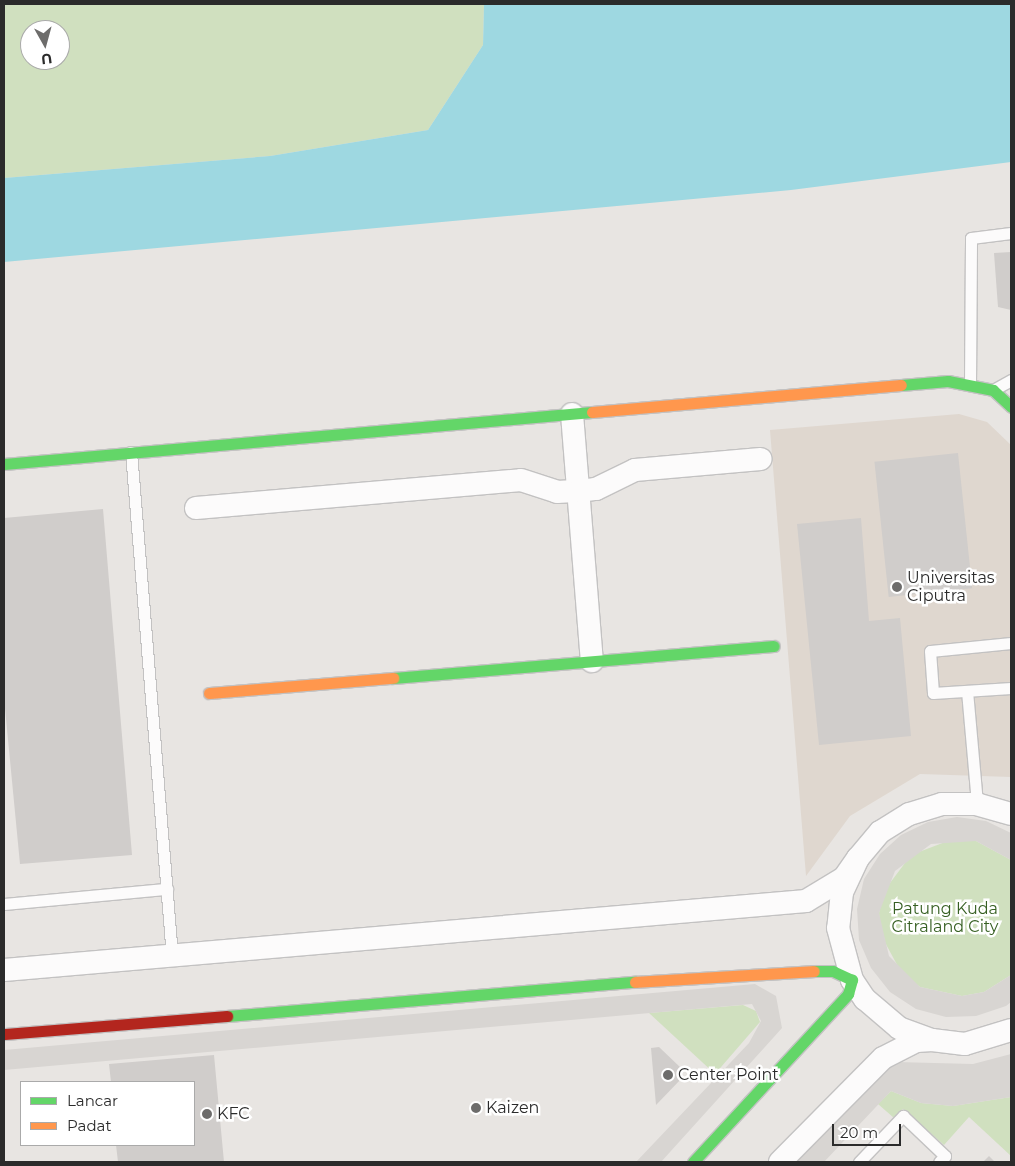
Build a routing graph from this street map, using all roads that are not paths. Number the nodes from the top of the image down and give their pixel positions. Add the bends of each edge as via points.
1 (1011, 234) edge
2 (1011, 380) edge
3 (970, 385) junction
4 (993, 390) junction
5 (1011, 407) edge
6 (572, 414) junction
7 (131, 452) junction
8 (761, 459) dead end
9 (4, 464) edge
10 (579, 491) junction
11 (196, 508) dead end
12 (1011, 643) edge
13 (774, 646) dead end
14 (592, 661) junction
15 (1011, 688) edge
16 (967, 691) junction
17 (209, 693) dead end
18 (1011, 801) edge
19 (977, 804) junction
20 (1011, 814) edge
21 (858, 858) junction
22 (167, 889) junction
23 (4, 904) edge
24 (172, 956) junction
25 (4, 970) edge
26 (852, 980) junction
27 (1007, 1033) edge
28 (4, 1034) edge
29 (932, 1040) junction
30 (693, 1162) edge
31 (780, 1162) edge
32 (859, 1162) edge
33 (939, 1162) edge

1 - 3 lane via 971,238
2 - 4 lane
3 - 4 street
3 - 6 street via 948,381
4 - 5 street
6 - 7 street
6 - 10 street
7 - 9 street
7 - 22 lane
8 - 10 street via 635,470 596,489
10 - 11 street via 557,492 521,480
10 - 14 street
12 - 16 lane via 930,651 933,694
13 - 14 street
14 - 17 street
15 - 16 lane
16 - 19 lane
18 - 19 street
19 - 20 street
19 - 21 street via 942,804 909,814 880,832
21 - 24 street via 844,878 806,901
21 - 26 street via 842,892 838,928
22 - 23 lane
22 - 24 lane
24 - 25 street
26 - 28 street via 833,971 760,972
26 - 29 street via 881,1015
26 - 30 street via 848,994 814,1036
27 - 29 street via 966,1044
29 - 31 street via 917,1041 883,1058
32 - 33 lane via 903,1116 945,1156

